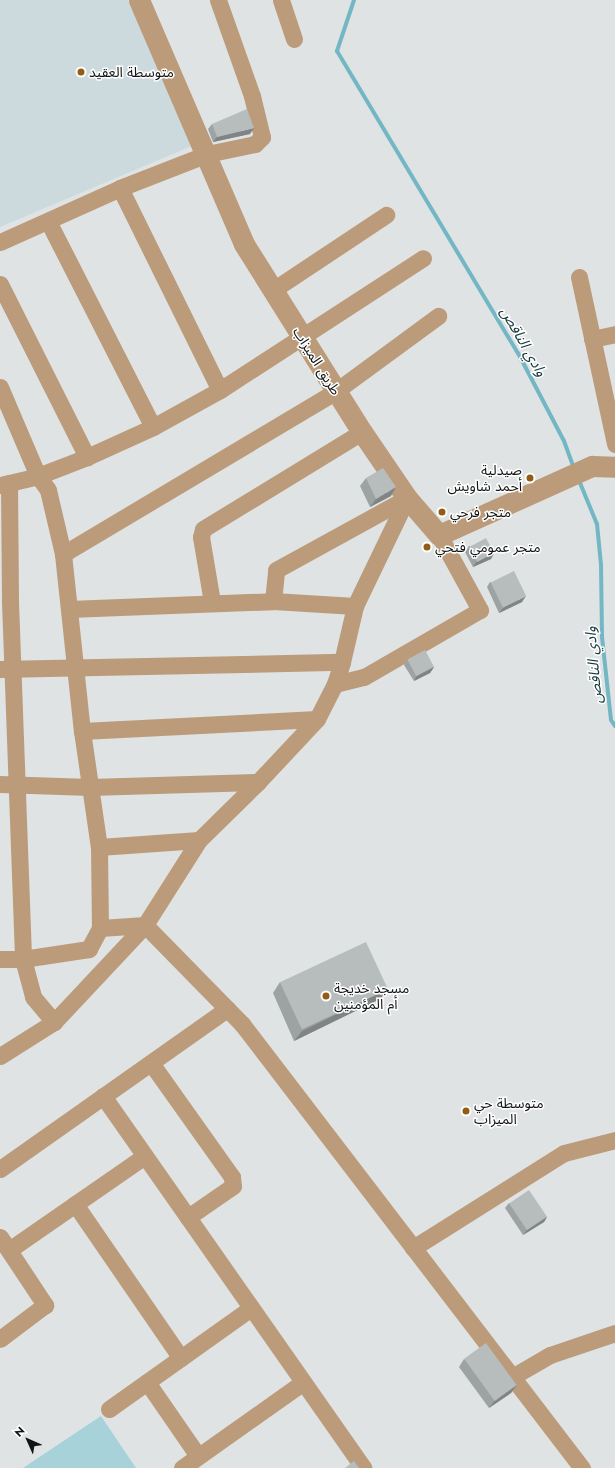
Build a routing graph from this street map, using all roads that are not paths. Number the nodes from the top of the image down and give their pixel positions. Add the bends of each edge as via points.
1 (139, 0) edge
2 (218, 0) edge
3 (281, 0) edge
4 (294, 39) dead end
5 (207, 154) junction
6 (120, 188) junction
7 (386, 215) dead end
8 (48, 221) junction
9 (0, 242) edge
10 (423, 258) dead end
11 (579, 277) dead end
12 (0, 284) edge
13 (273, 290) junction
14 (438, 316) dead end
15 (615, 334) edge
16 (302, 337) junction
17 (592, 339) junction
18 (0, 387) edge
19 (220, 390) junction
20 (336, 391) junction
21 (611, 403) edge
22 (153, 427) junction
23 (362, 432) junction
24 (615, 444) edge
25 (87, 457) junction
26 (615, 466) edge
27 (38, 476) junction
28 (4, 484) edge
29 (407, 498) junction
30 (438, 535) junction
31 (63, 554) junction
32 (273, 601) junction
33 (212, 602) junction
34 (354, 606) junction
35 (69, 609) junction
36 (342, 662) junction
37 (76, 667) junction
38 (6, 669) edge
39 (335, 684) junction
40 (317, 719) junction
41 (82, 731) junction
42 (258, 782) junction
43 (0, 784) edge
44 (17, 785) junction
45 (90, 787) junction
46 (199, 840) junction
47 (99, 847) junction
48 (145, 926) junction
49 (100, 928) junction
50 (0, 959) edge
51 (23, 959) junction
52 (227, 1009) junction
53 (54, 1022) junction
54 (0, 1056) edge
55 (151, 1063) junction
56 (103, 1096) junction
57 (615, 1140) edge
58 (145, 1156) junction
59 (0, 1169) edge
60 (75, 1204) junction
61 (188, 1217) junction
62 (4, 1244) edge
63 (413, 1248) junction
64 (251, 1308) junction
65 (615, 1333) edge
66 (0, 1339) edge
67 (181, 1358) junction
68 (512, 1377) junction
69 (147, 1382) junction
70 (302, 1382) junction
71 (109, 1409) dead end
72 (198, 1456) junction
73 (182, 1468) edge
74 (363, 1468) edge
75 (582, 1468) edge

1 - 5 street, طريق الميزاب
2 - 5 street via 252,96 262,137 255,144
3 - 4 street
5 - 6 street
5 - 13 street, طريق الميزاب via 244,244
6 - 8 street
6 - 19 street
7 - 13 street
8 - 9 street
8 - 22 street
10 - 16 street
11 - 17 street
12 - 25 street
13 - 16 street, طريق الميزاب
14 - 20 street
15 - 17 street
16 - 19 street
16 - 20 street, طريق الميزاب
17 - 21 street
18 - 27 street
19 - 22 street
20 - 23 street, طريق الميزاب
20 - 31 street
21 - 24 street
22 - 25 street
23 - 29 street, طريق الميزاب
23 - 33 street via 203,529 201,536
25 - 27 street
26 - 30 street via 592,466
27 - 28 street
27 - 31 street via 48,490
28 - 38 street
29 - 30 street, طريق الميزاب
29 - 32 street via 276,570
29 - 34 street
30 - 39 street via 480,610 364,677
31 - 35 street
32 - 33 street
32 - 34 street
33 - 35 street
34 - 36 street
35 - 37 street
36 - 37 street
36 - 39 street
37 - 38 street
37 - 41 street
38 - 44 street
39 - 40 street
40 - 41 street
40 - 42 street
41 - 45 street
42 - 45 street
42 - 46 street
43 - 44 street
44 - 45 street
44 - 51 street
45 - 47 street
46 - 47 street
46 - 48 street
47 - 49 street
48 - 49 street
48 - 52 street
48 - 53 street
49 - 51 street via 88,949
50 - 51 street
51 - 53 street via 33,997
52 - 55 street
52 - 63 street via 242,1024
53 - 54 street
55 - 56 street
55 - 61 street via 232,1177 233,1186
56 - 58 street
56 - 59 street
57 - 63 street via 564,1153
58 - 60 street
58 - 61 street
60 - 62 street
60 - 67 street
61 - 64 street
62 - 66 street via 45,1305
63 - 68 street
64 - 67 street
64 - 70 street
65 - 68 street via 550,1355
67 - 69 street
68 - 75 street
69 - 71 street
69 - 72 street
70 - 72 street
70 - 74 street
72 - 73 street

